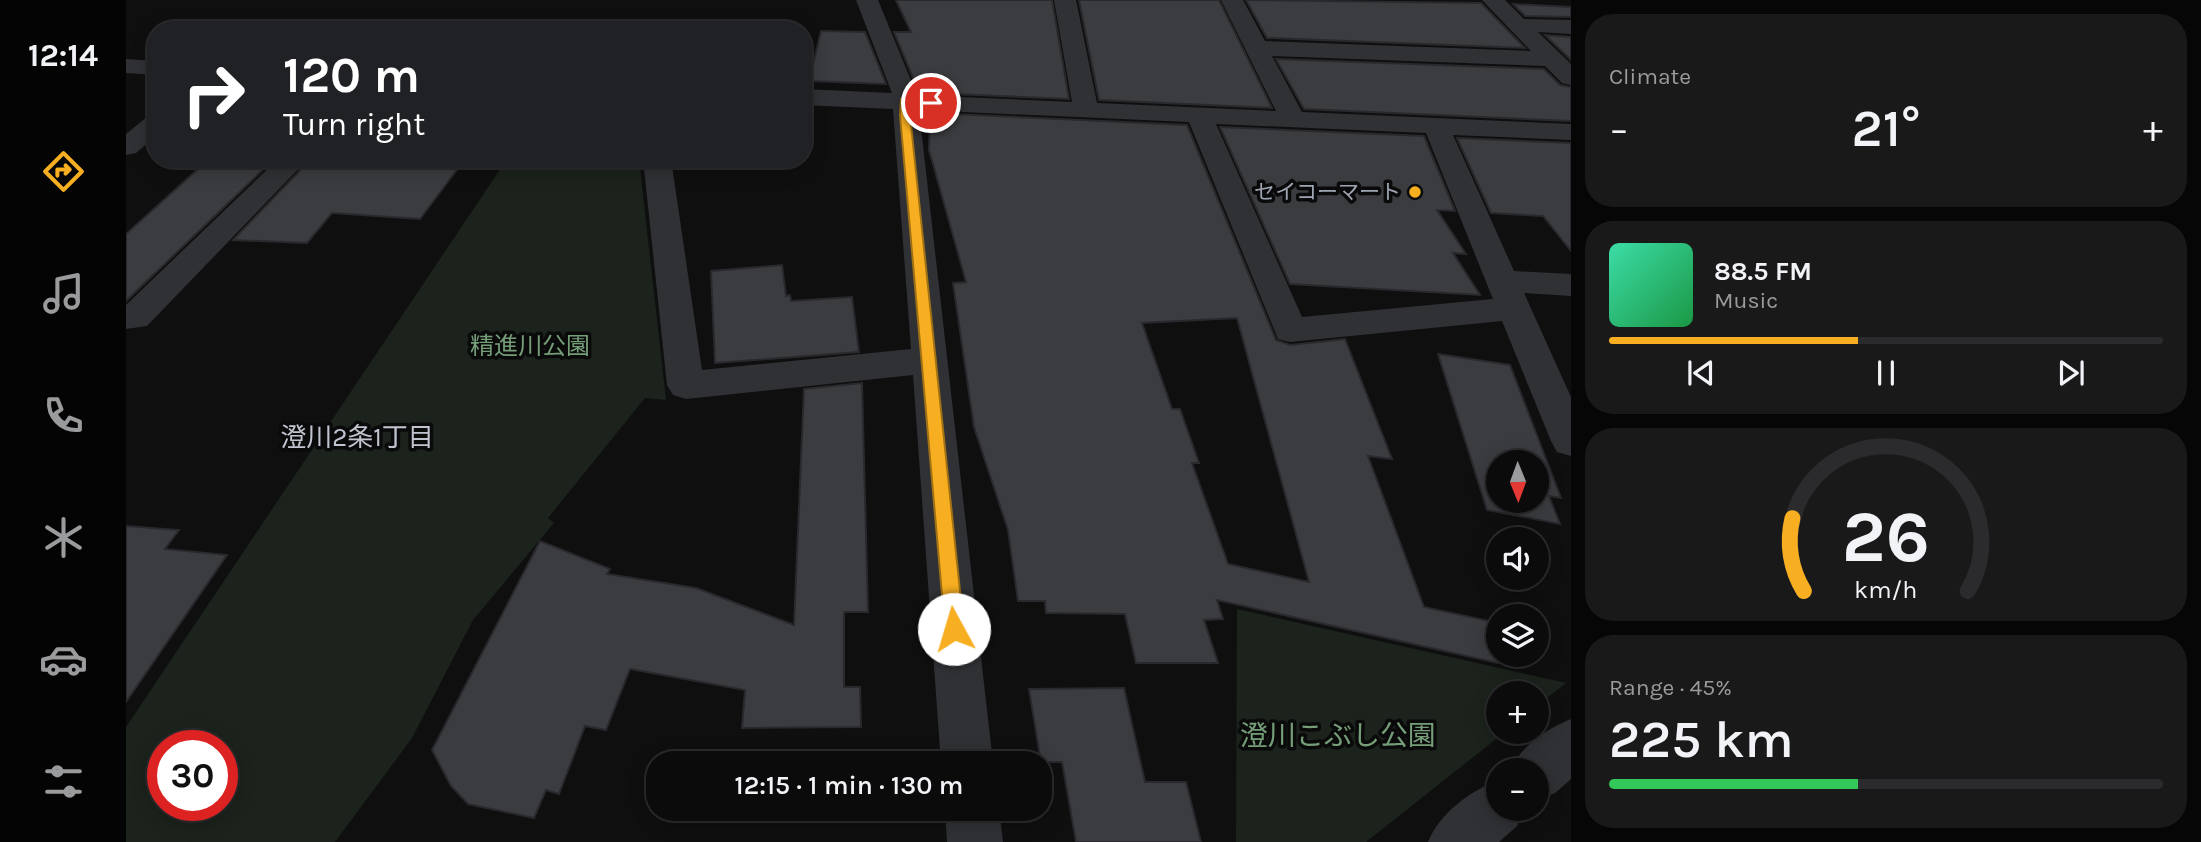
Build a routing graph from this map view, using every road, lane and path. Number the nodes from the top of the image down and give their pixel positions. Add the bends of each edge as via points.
1 (867, 0) edge
2 (1065, 0) edge
3 (1232, 0) edge
4 (1493, 0) edge
5 (1517, 25) junction
6 (1571, 27) edge
7 (1256, 48) junction
8 (1551, 59) junction
9 (126, 66) edge
10 (147, 67) edge
11 (1571, 78) edge
12 (812, 97) edge
13 (905, 102) junction
14 (1086, 110) junction
15 (1199, 114) junction
16 (1293, 119) junction
17 (1436, 126) junction
18 (147, 130) edge
19 (1571, 132) edge
20 (126, 146) edge
21 (285, 168) edge
22 (658, 168) edge
23 (1571, 285) edge
24 (1508, 295) junction
25 (126, 317) edge
26 (928, 360) junction
27 (1571, 441) edge
28 (1571, 746) edge
29 (966, 751) edge
30 (1549, 764) edge
31 (1486, 817) edge
32 (973, 821) edge
33 (975, 842) edge
34 (1456, 842) edge

1 - 13 street via 904,87
2 - 14 street
3 - 7 street
4 - 5 street
5 - 6 street
5 - 8 street
7 - 8 street
7 - 16 street
8 - 11 street
9 - 10 street
12 - 13 street
13 - 14 street
13 - 26 street
14 - 15 street
15 - 16 street
15 - 24 street via 1290,330
16 - 17 street
17 - 19 street
17 - 24 street
18 - 20 street
21 - 25 street via 135,318
22 - 26 street via 686,385
23 - 24 street
24 - 27 street
26 - 29 street
28 - 30 street
31 - 34 street
32 - 33 street

